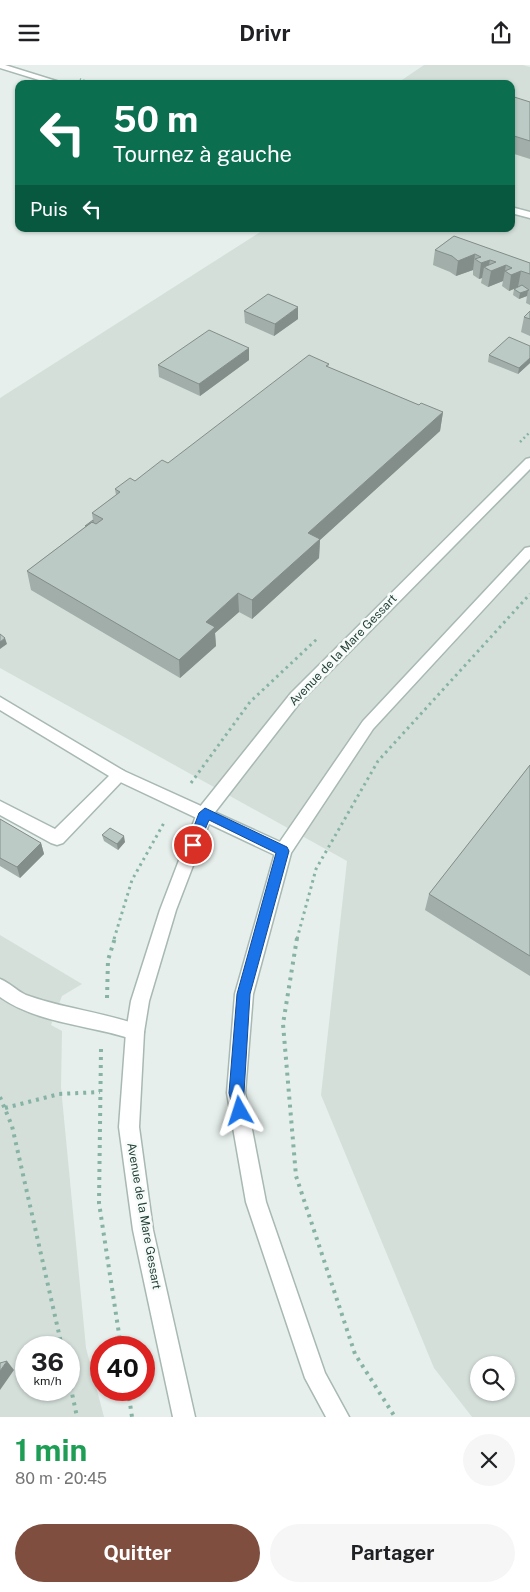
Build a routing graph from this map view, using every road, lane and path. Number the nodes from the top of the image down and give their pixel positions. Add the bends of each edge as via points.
1 (0, 66) edge
2 (48, 80) edge
3 (515, 211) edge
4 (530, 215) edge
5 (530, 462) edge
6 (530, 551) edge
7 (530, 594) edge
8 (0, 703) edge
9 (118, 775) junction
10 (0, 807) edge
11 (205, 813) junction
12 (282, 851) junction
13 (0, 987) edge
14 (135, 1032) junction
15 (100, 1092) dead end
16 (0, 1097) edge
17 (4, 1108) junction
18 (60, 1336) edge
19 (74, 1401) edge
20 (130, 1401) edge
21 (77, 1417) edge
22 (132, 1417) edge
23 (184, 1417) edge
24 (338, 1417) edge
25 (395, 1417) edge

1 - 2 street
3 - 4 street
5 - 11 street, Avenue de la Mare Gessart via 296,697
6 - 12 street via 368,725
7 - 25 path via 378,761 316,869 296,941 283,1024 296,1176 355,1354
8 - 9 street
9 - 10 street via 57,838
9 - 11 street
11 - 12 street
11 - 14 street, Avenue de la Mare Gessart via 168,910 140,1001
12 - 24 street via 244,994 236,1093 256,1202 316,1378
13 - 14 street via 20,1001
14 - 23 street, Avenue de la Mare Gessart via 129,1127 143,1230
15 - 17 path via 59,1094
16 - 17 path
17 - 18 path via 12,1126
19 - 21 path
20 - 22 path

